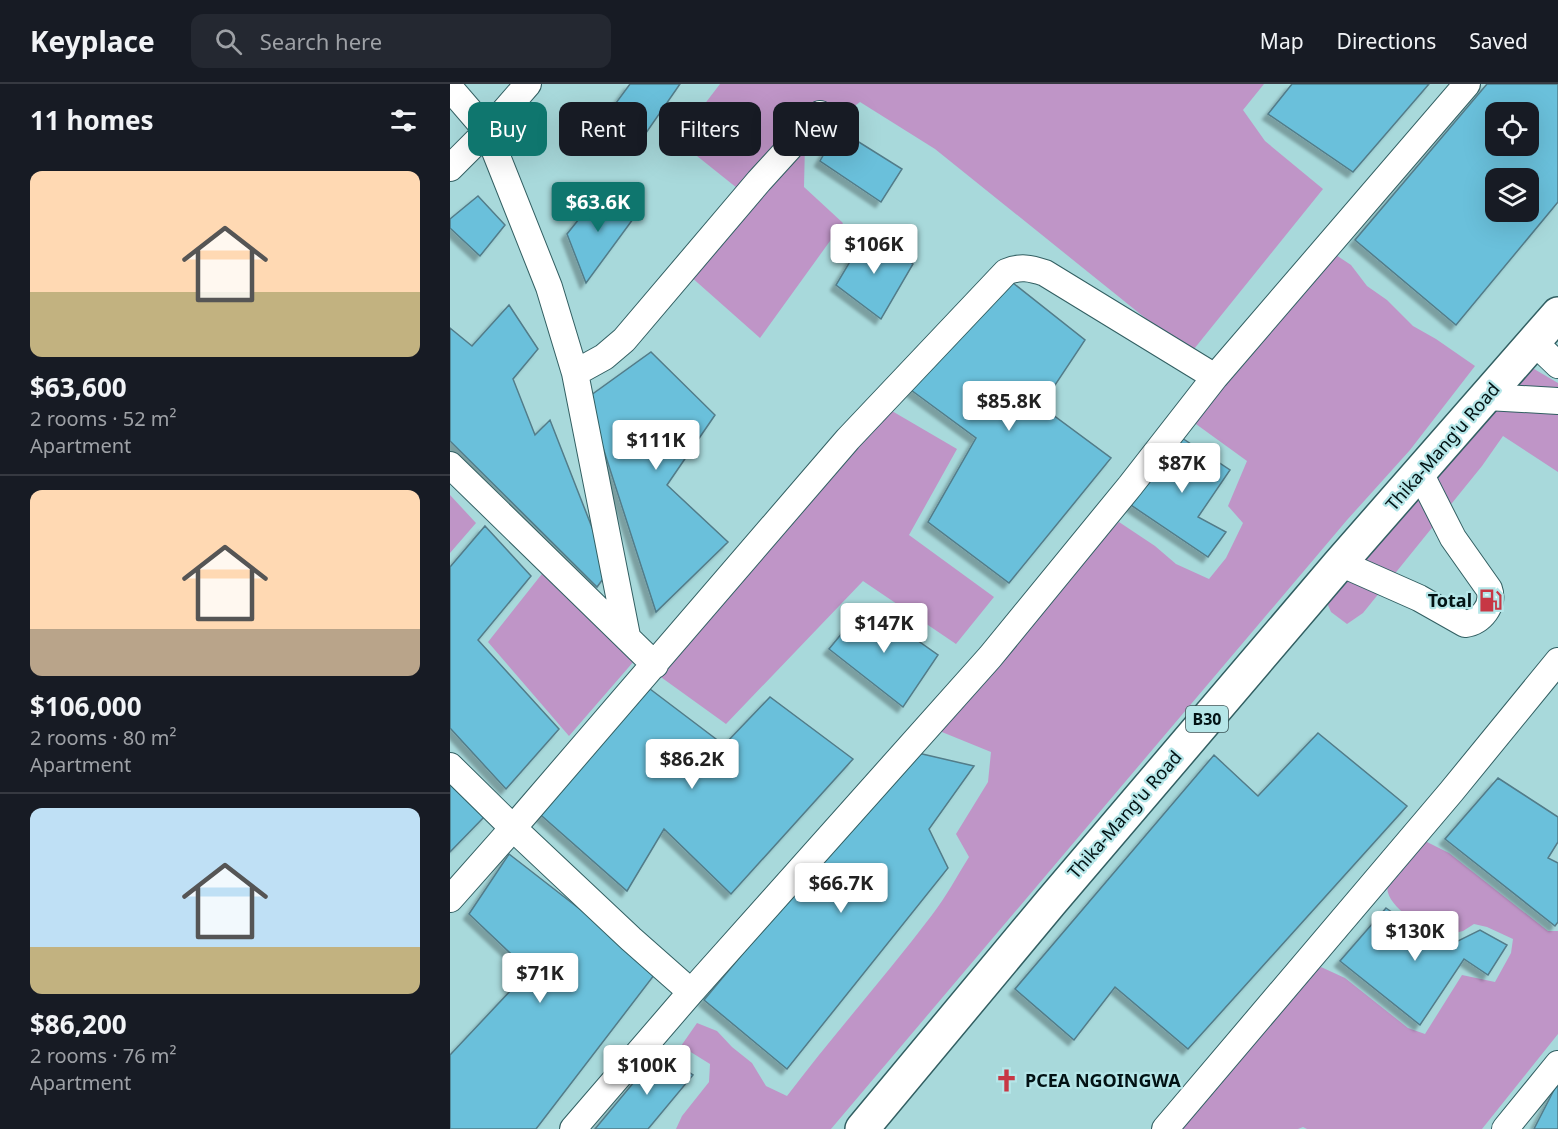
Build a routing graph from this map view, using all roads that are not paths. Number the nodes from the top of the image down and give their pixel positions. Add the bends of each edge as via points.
1 (528, 84) edge
2 (1467, 84) edge
3 (450, 88) edge
4 (512, 102) edge
5 (468, 109) edge
6 (468, 150) edge
7 (497, 156) edge
8 (782, 156) edge
9 (450, 168) edge
10 (1558, 314) edge
11 (1534, 342) junction
12 (1558, 365) edge
13 (575, 373) junction
14 (1215, 377) junction
15 (1486, 397) junction
16 (1558, 401) edge
17 (450, 465) edge
18 (1420, 473) junction
19 (1340, 563) junction
20 (627, 636) junction
21 (1558, 661) edge
22 (655, 665) junction
23 (450, 766) edge
24 (513, 828) junction
25 (450, 899) edge
26 (691, 992) junction
27 (1558, 1064) edge
28 (573, 1129) edge
29 (862, 1129) edge
30 (1165, 1129) edge
31 (1505, 1129) edge

1 - 4 street
2 - 14 street
3 - 5 street
6 - 9 street
7 - 13 street via 549,287
8 - 13 street via 624,340
10 - 11 highway, Thika-Mang'u Road / B30
11 - 12 street
11 - 15 highway, Thika-Mang'u Road / B30
13 - 20 street
14 - 22 street via 1045,273 1030,268 1006,272 848,439
14 - 26 street via 990,657
15 - 16 street
15 - 18 highway, Thika-Mang'u Road / B30
17 - 20 street
18 - 19 highway, Thika-Mang'u Road / B30
18 - 19 street via 1453,538 1489,590 1491,603 1485,612 1473,623 1465,624 1419,598
19 - 29 highway, Thika-Mang'u Road / B30
20 - 22 street
21 - 30 street
22 - 24 street
23 - 24 street
24 - 25 street
24 - 26 street
26 - 28 street
27 - 31 street

